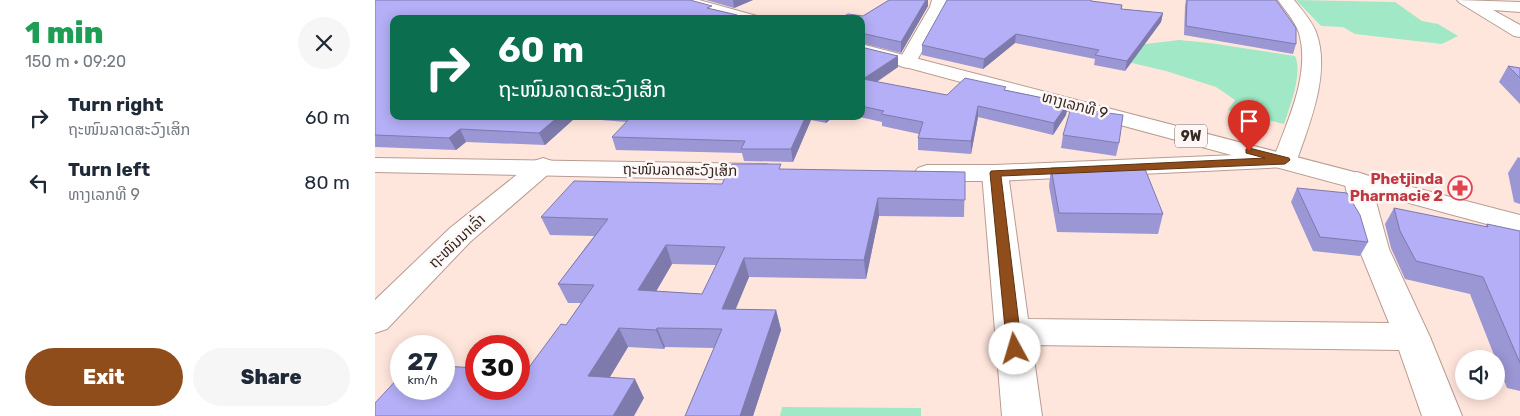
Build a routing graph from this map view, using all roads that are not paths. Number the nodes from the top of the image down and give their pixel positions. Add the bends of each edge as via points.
1 (682, 0) edge
2 (940, 0) edge
3 (1285, 0) edge
4 (1469, 2) edge
5 (1520, 7) edge
6 (736, 15) edge
7 (1520, 32) edge
8 (865, 50) edge
9 (907, 62) junction
10 (1285, 160) junction
11 (375, 164) edge
12 (543, 166) junction
13 (792, 172) edge
14 (908, 172) edge
15 (995, 173) junction
16 (1357, 180) junction
17 (1520, 224) edge
18 (375, 320) edge
19 (1013, 332) junction
20 (1412, 337) junction
21 (1022, 416) edge
22 (1442, 416) edge

1 - 6 street
2 - 9 street
3 - 10 street via 1300,19 1310,47 1307,96
4 - 5 street
4 - 7 street
8 - 9 street, ທາງເລກທີ 9 / 9W
9 - 10 street, ທາງເລກທີ 9 / 9W
10 - 15 street
10 - 16 street, ທາງເລກທີ 9 / 9W
11 - 12 street, ຖະໜົນລາດສະວົງເສິກ
12 - 13 street, ຖະໜົນລາດສະວົງເສິກ
12 - 18 street, ຖະໜົນນາເລົ່າ via 461,236
14 - 15 street
15 - 19 street
16 - 17 street, ທາງເລກທີ 9 / 9W
16 - 20 street via 1374,249
19 - 20 street
19 - 21 street
20 - 22 street

